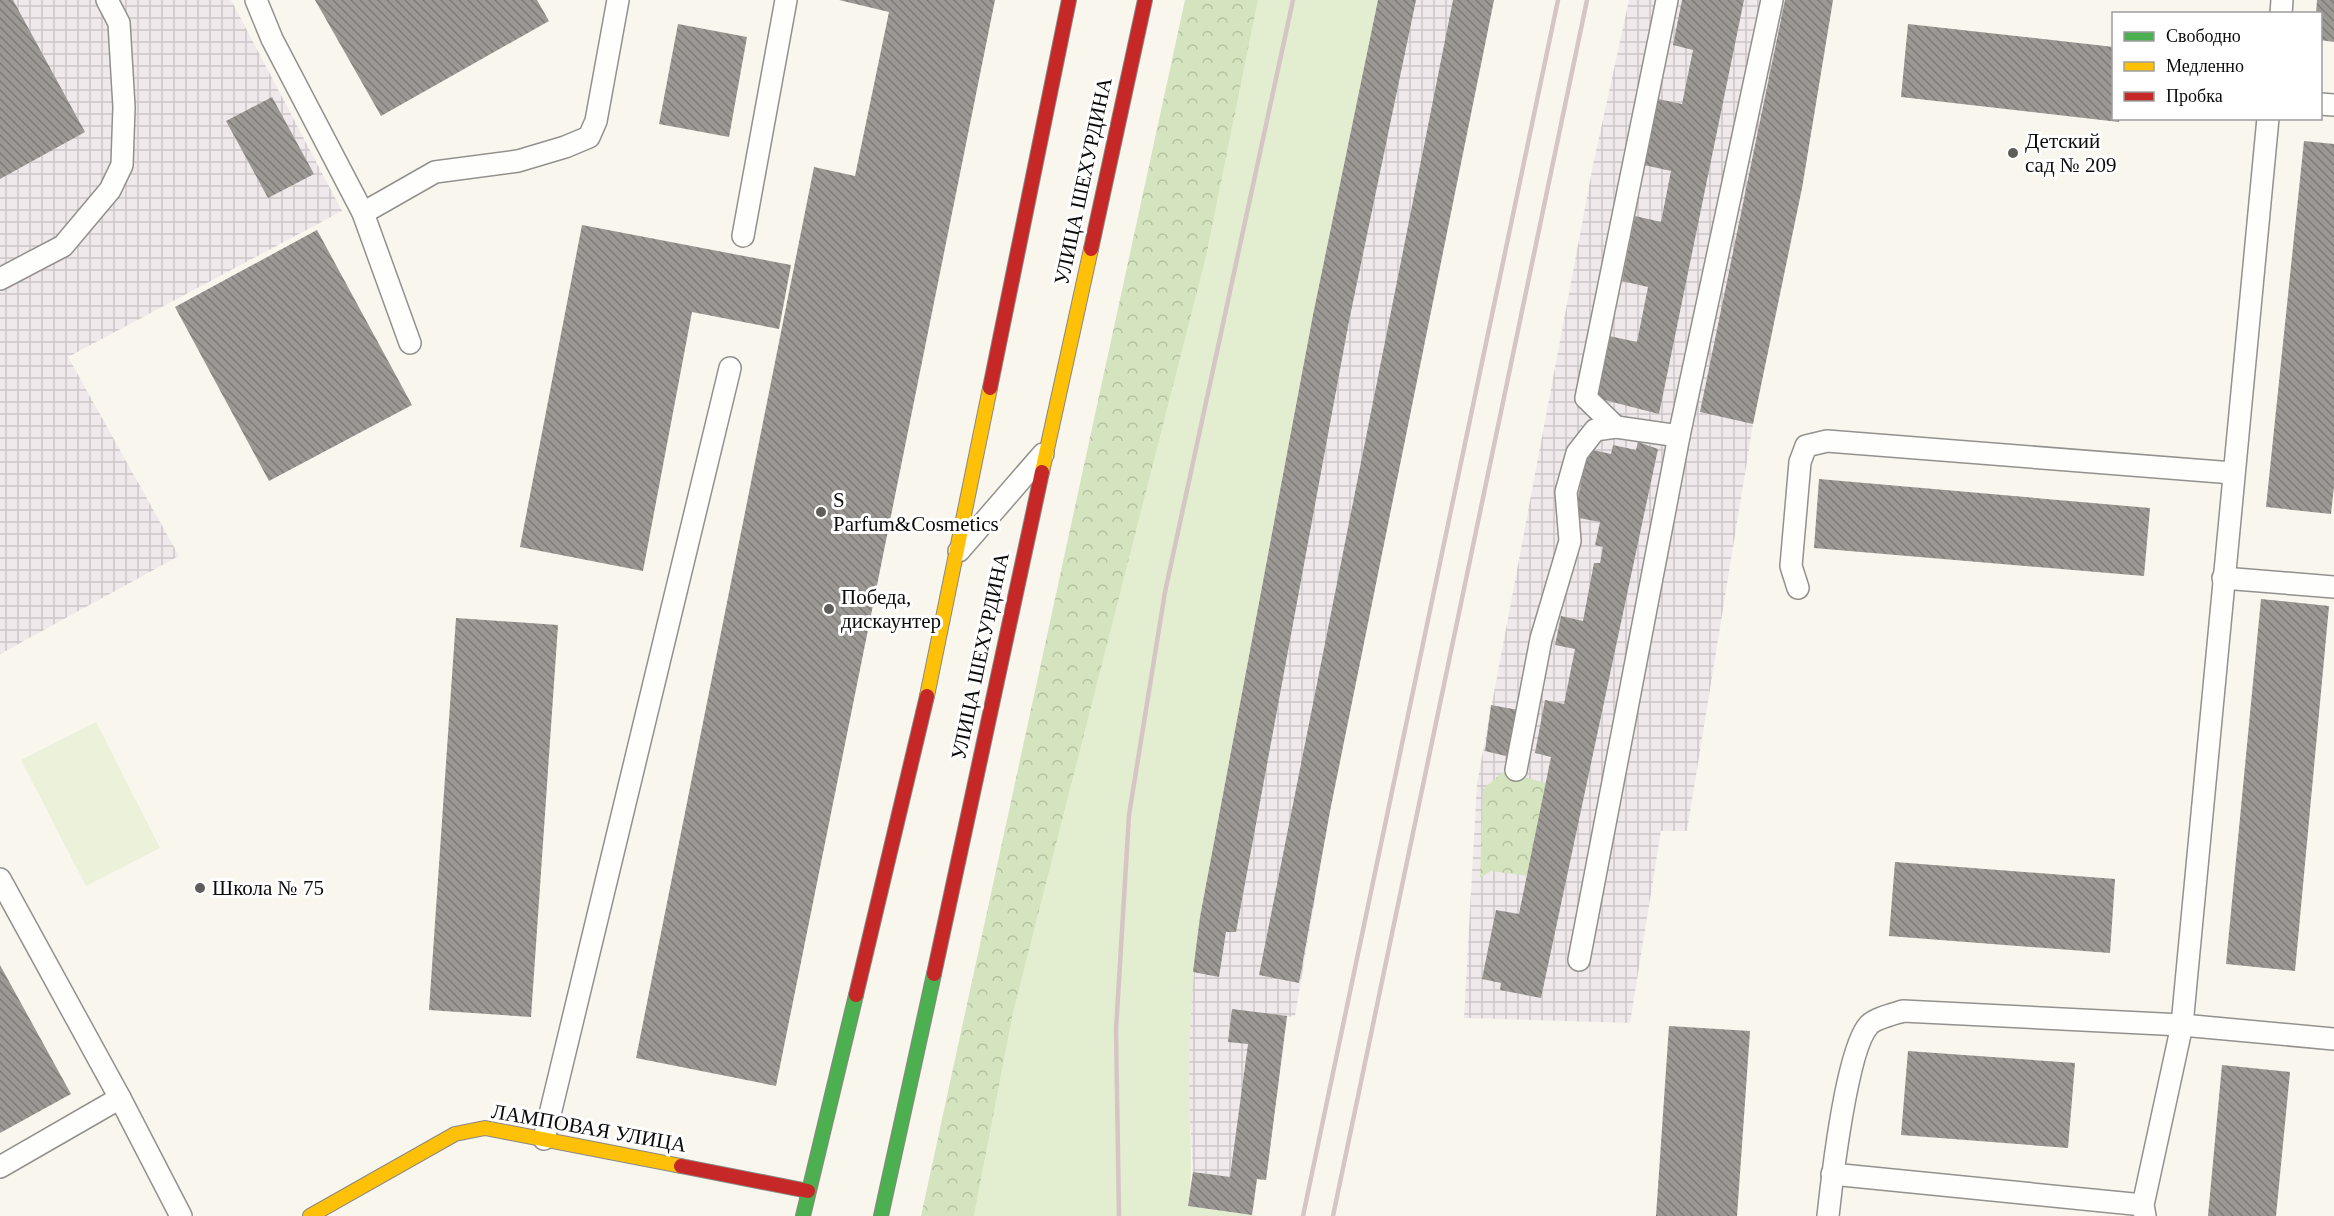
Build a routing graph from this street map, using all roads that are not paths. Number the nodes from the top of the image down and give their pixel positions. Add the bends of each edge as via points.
1 (107, 0) edge
2 (256, 0) edge
3 (618, 0) edge
4 (786, 0) edge
5 (1069, 0) edge
6 (1145, 0) edge
7 (1666, 0) edge
8 (1772, 0) edge
9 (2268, 120) edge
10 (363, 213) junction
11 (743, 237) dead end
12 (0, 279) edge
13 (410, 343) dead end
14 (730, 368) dead end
15 (1616, 427) junction
16 (1679, 436) junction
17 (1045, 451) junction
18 (2233, 473) junction
19 (957, 553) junction
20 (2223, 578) junction
21 (1798, 588) dead end
22 (2334, 588) edge
23 (1516, 770) dead end
24 (0, 879) edge
25 (1579, 960) dead end
26 (2182, 1025) junction
27 (2334, 1039) edge
28 (120, 1098) junction
29 (544, 1139) junction
30 (0, 1167) edge
31 (1832, 1174) junction
32 (808, 1191) junction
33 (2144, 1210) edge
34 (181, 1216) edge
35 (310, 1216) edge
36 (803, 1216) edge
37 (881, 1216) edge
38 (1828, 1216) edge

1 - 12 lane via 119,23 124,107 122,165 110,190 63,246
2 - 10 lane via 272,39
3 - 10 lane via 596,121 589,136 518,161 435,172
4 - 11 lane
5 - 19 street
6 - 17 street, УЛИЦА ШЕХУРДИНА
7 - 15 lane via 1586,398
8 - 16 lane
9 - 18 lane
10 - 13 lane
14 - 29 lane
15 - 16 lane
15 - 23 lane via 1595,430 1577,453 1566,492 1570,541 1541,639
16 - 25 lane
17 - 19 lane
17 - 37 street, УЛИЦА ШЕХУРДИНА
18 - 20 lane
18 - 21 lane via 1827,441 1806,446 1800,462 1791,566
19 - 32 street via 915,753
20 - 22 lane
20 - 26 lane
24 - 28 lane
26 - 27 lane
26 - 31 lane via 1903,1011 1870,1024 1855,1051
26 - 33 lane
28 - 30 lane
28 - 34 lane
29 - 32 street, ЛАМПОВАЯ УЛИЦА
29 - 35 street, ЛАМПОВАЯ УЛИЦА via 485,1128 455,1134
31 - 33 lane
31 - 38 lane
32 - 36 street

